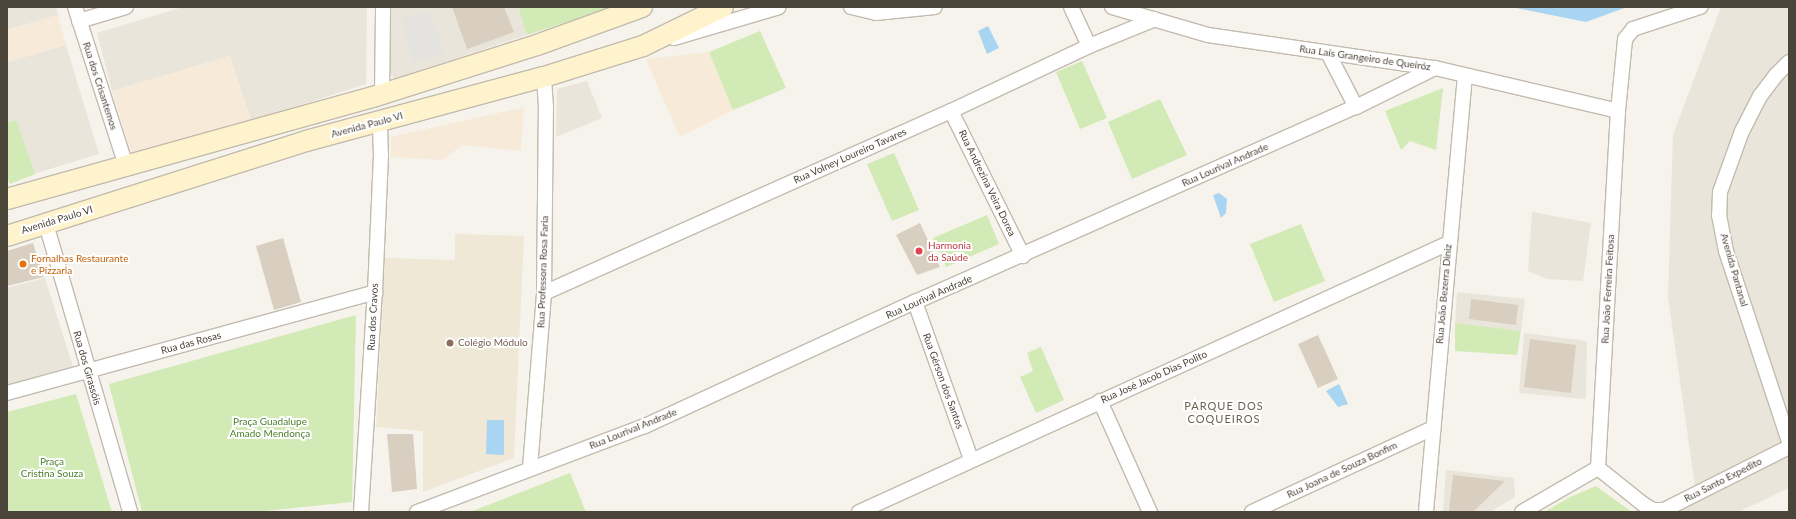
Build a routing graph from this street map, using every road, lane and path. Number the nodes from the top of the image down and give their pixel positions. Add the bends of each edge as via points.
1 (75, 7) edge
2 (126, 7) edge
3 (383, 7) edge
4 (642, 7) edge
5 (723, 7) edge
6 (851, 7) edge
7 (935, 7) edge
8 (1071, 7) edge
9 (1112, 7) edge
10 (1700, 7) edge
11 (773, 8) edge
12 (1155, 19) junction
13 (80, 21) junction
14 (642, 46) junction
15 (1089, 46) junction
16 (1328, 53) junction
17 (1789, 62) edge
18 (1435, 68) junction
19 (1465, 76) junction
20 (544, 77) junction
21 (382, 94) junction
22 (1356, 107) junction
23 (951, 111) junction
24 (1618, 111) junction
25 (380, 122) junction
26 (126, 166) junction
27 (7, 199) edge
28 (46, 224) junction
29 (7, 236) edge
30 (1448, 243) junction
31 (1023, 256) junction
32 (375, 292) junction
33 (544, 293) junction
34 (915, 302) junction
35 (88, 371) junction
36 (7, 393) edge
37 (1100, 401) junction
38 (1433, 428) junction
39 (1789, 442) edge
40 (1789, 447) edge
41 (971, 459) junction
42 (530, 468) junction
43 (1598, 468) junction
44 (130, 512) edge
45 (361, 512) edge
46 (417, 512) edge
47 (859, 512) edge
48 (1150, 512) edge
49 (1252, 512) edge
50 (1426, 512) edge
51 (1522, 512) edge

1 - 13 street, Rua dos Crisantemos
2 - 13 street
3 - 21 street
4 - 21 main road via 537,45
5 - 14 main road, Avenida Paulo VI
6 - 7 street via 876,13
8 - 15 street
9 - 12 street, Rua Laís Grangeiro de Queiróz
10 - 24 street, Rua João Ferreira Feitosa via 1633,29 1628,34
11 - 14 street via 714,28
12 - 15 street, Rua Volney Loureiro Tavares
12 - 16 street, Rua Laís Grangeiro de Queiróz via 1208,35
13 - 26 street, Rua dos Crisantemos
14 - 20 main road, Avenida Paulo VI
15 - 23 street, Rua Volney Loureiro Tavares
16 - 18 street, Rua Laís Grangeiro de Queiróz
16 - 22 street
17 - 39 street, Avenida Pantanal via 1776,74 1760,96 1742,131 1720,192 1719,215 1726,251
18 - 19 street, Rua Laís Grangeiro de Queiróz
18 - 22 street, Rua Lourival Andrade
19 - 24 street, Rua Laís Grangeiro de Queiróz
19 - 30 street, Rua João Bezerra Diniz
20 - 25 main road, Avenida Paulo VI
20 - 33 street, Rua Professora Rosa Faria
21 - 26 main road
22 - 31 street, Rua Lourival Andrade
23 - 31 street, Rua Andrezina Veira Dorea
23 - 33 street, Rua Volney Loureiro Tavares
24 - 43 street, Rua João Ferreira Feitosa
25 - 28 main road, Avenida Paulo VI via 306,141
25 - 32 street, Rua dos Cravos
26 - 27 main road
28 - 29 main road, Avenida Paulo VI
28 - 35 street, Rua dos Girassóis
30 - 37 street, Rua José Jacob Dias Polito
30 - 38 street, Rua João Bezerra Diniz
31 - 34 street, Rua Lourival Andrade
32 - 35 street, Rua das Rosas
32 - 45 street, Rua dos Cravos
33 - 42 street, Rua Professora Rosa Faria
34 - 41 street, Rua Gérson dos Santos
34 - 42 street, Rua Lourival Andrade via 645,426
35 - 36 street, Rua das Rosas
35 - 44 street, Rua dos Girassóis
37 - 41 street, Rua José Jacob Dias Polito
37 - 48 street
38 - 49 street, Rua Joana de Souza Bonfim
38 - 50 street, Rua João Bezerra Diniz
40 - 43 street, Rua Santo Expedito via 1664,510 1653,510 1643,504
41 - 47 street, Rua José Jacob Dias Polito
42 - 46 street, Rua Lourival Andrade
43 - 51 street

